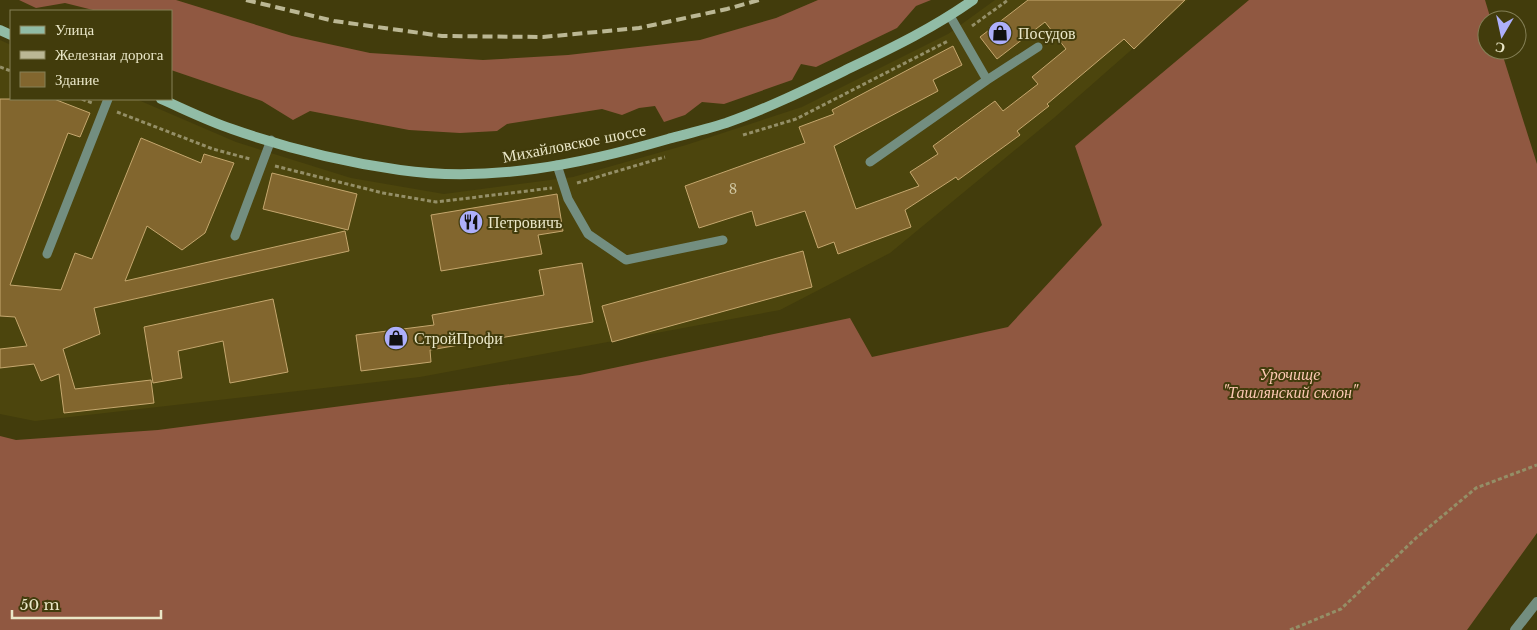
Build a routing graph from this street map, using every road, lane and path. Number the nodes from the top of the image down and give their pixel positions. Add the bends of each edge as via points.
1 (973, 0) edge
2 (1008, 0) edge
3 (950, 16) junction
4 (961, 34) junction
5 (1038, 47) dead end
6 (988, 80) junction
7 (163, 100) edge
8 (106, 103) edge
9 (740, 135) dead end
10 (271, 140) junction
11 (666, 157) dead end
12 (263, 162) junction
13 (870, 162) dead end
14 (557, 165) junction
15 (564, 187) junction
16 (234, 236) dead end
17 (724, 240) dead end
18 (47, 254) dead end
19 (1537, 464) edge
20 (1537, 602) edge
21 (1290, 630) edge
22 (1515, 630) edge

1 - 3 main road, Михайловское шоссе
2 - 4 path
3 - 4 lane
3 - 14 main road, Михайловское шоссе via 809,88 726,123 621,153
4 - 6 lane
4 - 9 path via 796,119
5 - 6 lane
6 - 13 lane
7 - 10 main road, Михайловское шоссе via 231,129
8 - 12 path via 213,149
8 - 18 lane
10 - 12 lane
10 - 14 main road, Михайловское шоссе via 342,159 401,170 453,174 508,173
11 - 15 path
12 - 15 path via 383,193 436,202
12 - 16 lane
14 - 15 lane
15 - 17 lane via 588,234 626,260
19 - 21 path via 1476,488 1416,538 1341,609
20 - 22 street

